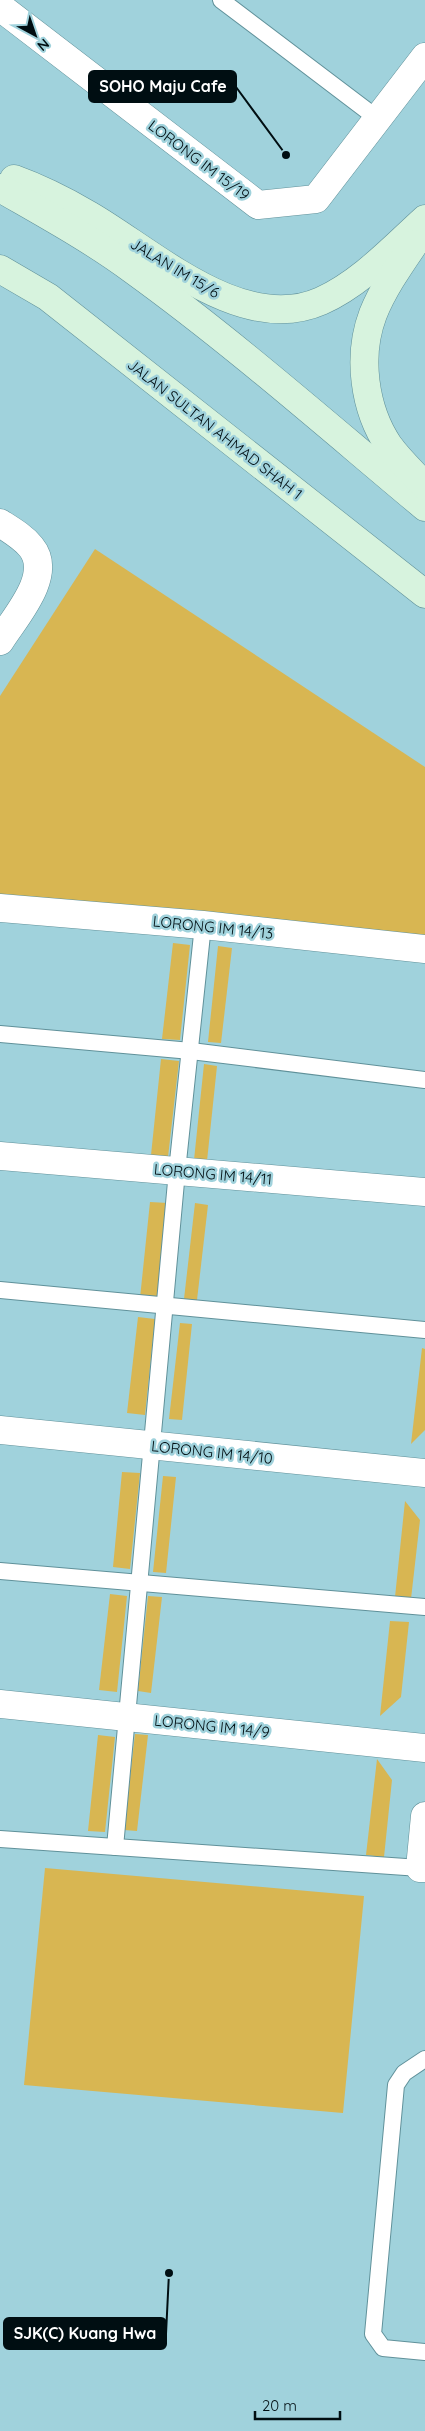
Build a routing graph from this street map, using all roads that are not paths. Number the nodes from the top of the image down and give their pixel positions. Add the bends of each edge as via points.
1 (220, 0) edge
2 (0, 7) edge
3 (425, 57) edge
4 (378, 119) junction
5 (0, 175) edge
6 (0, 188) edge
7 (425, 219) edge
8 (425, 228) edge
9 (0, 269) edge
10 (425, 486) edge
11 (425, 507) edge
12 (0, 523) edge
13 (425, 594) edge
14 (0, 641) edge
15 (0, 908) edge
16 (203, 925) junction
17 (425, 949) edge
18 (0, 1034) edge
19 (191, 1051) junction
20 (425, 1080) edge
21 (0, 1156) edge
22 (177, 1171) junction
23 (425, 1192) edge
24 (0, 1290) edge
25 (164, 1305) junction
26 (425, 1330) edge
27 (0, 1430) edge
28 (152, 1446) junction
29 (425, 1473) edge
30 (0, 1571) edge
31 (139, 1583) junction
32 (425, 1607) edge
33 (0, 1704) edge
34 (126, 1718) junction
35 (425, 1748) edge
36 (425, 1816) edge
37 (0, 1840) edge
38 (114, 1847) junction
39 (423, 1868) edge
40 (425, 2059) edge
41 (425, 2352) edge

1 - 4 lane
2 - 4 street, LORONG IM 15/19 via 258,205 316,199
3 - 4 street, LORONG IM 15/19
5 - 7 main road, JALAN IM 15/6 via 88,214 217,295 267,308 302,306 335,294 383,258
6 - 11 main road via 88,239 133,270 259,369
8 - 10 main road via 395,271 373,314 365,348 365,379 370,405 386,440
9 - 13 main road, JALAN SULTAN AHMAD SHAH 1 via 48,297
12 - 14 street via 22,537 33,549 39,576
15 - 16 street, LORONG IM 14/13
16 - 17 street, LORONG IM 14/13
16 - 19 lane
18 - 19 lane
19 - 20 lane
19 - 22 lane
21 - 22 street, LORONG IM 14/11
22 - 23 street, LORONG IM 14/11
22 - 25 lane
24 - 25 lane
25 - 26 lane
25 - 28 lane
27 - 28 street, LORONG IM 14/10
28 - 29 street, LORONG IM 14/10
28 - 31 lane
30 - 31 lane
31 - 32 lane
31 - 34 lane
33 - 34 street, LORONG IM 14/9
34 - 35 street, LORONG IM 14/9
34 - 38 lane
36 - 39 street
37 - 38 lane
38 - 39 lane
40 - 41 lane via 404,2073 396,2085 373,2334 383,2348

